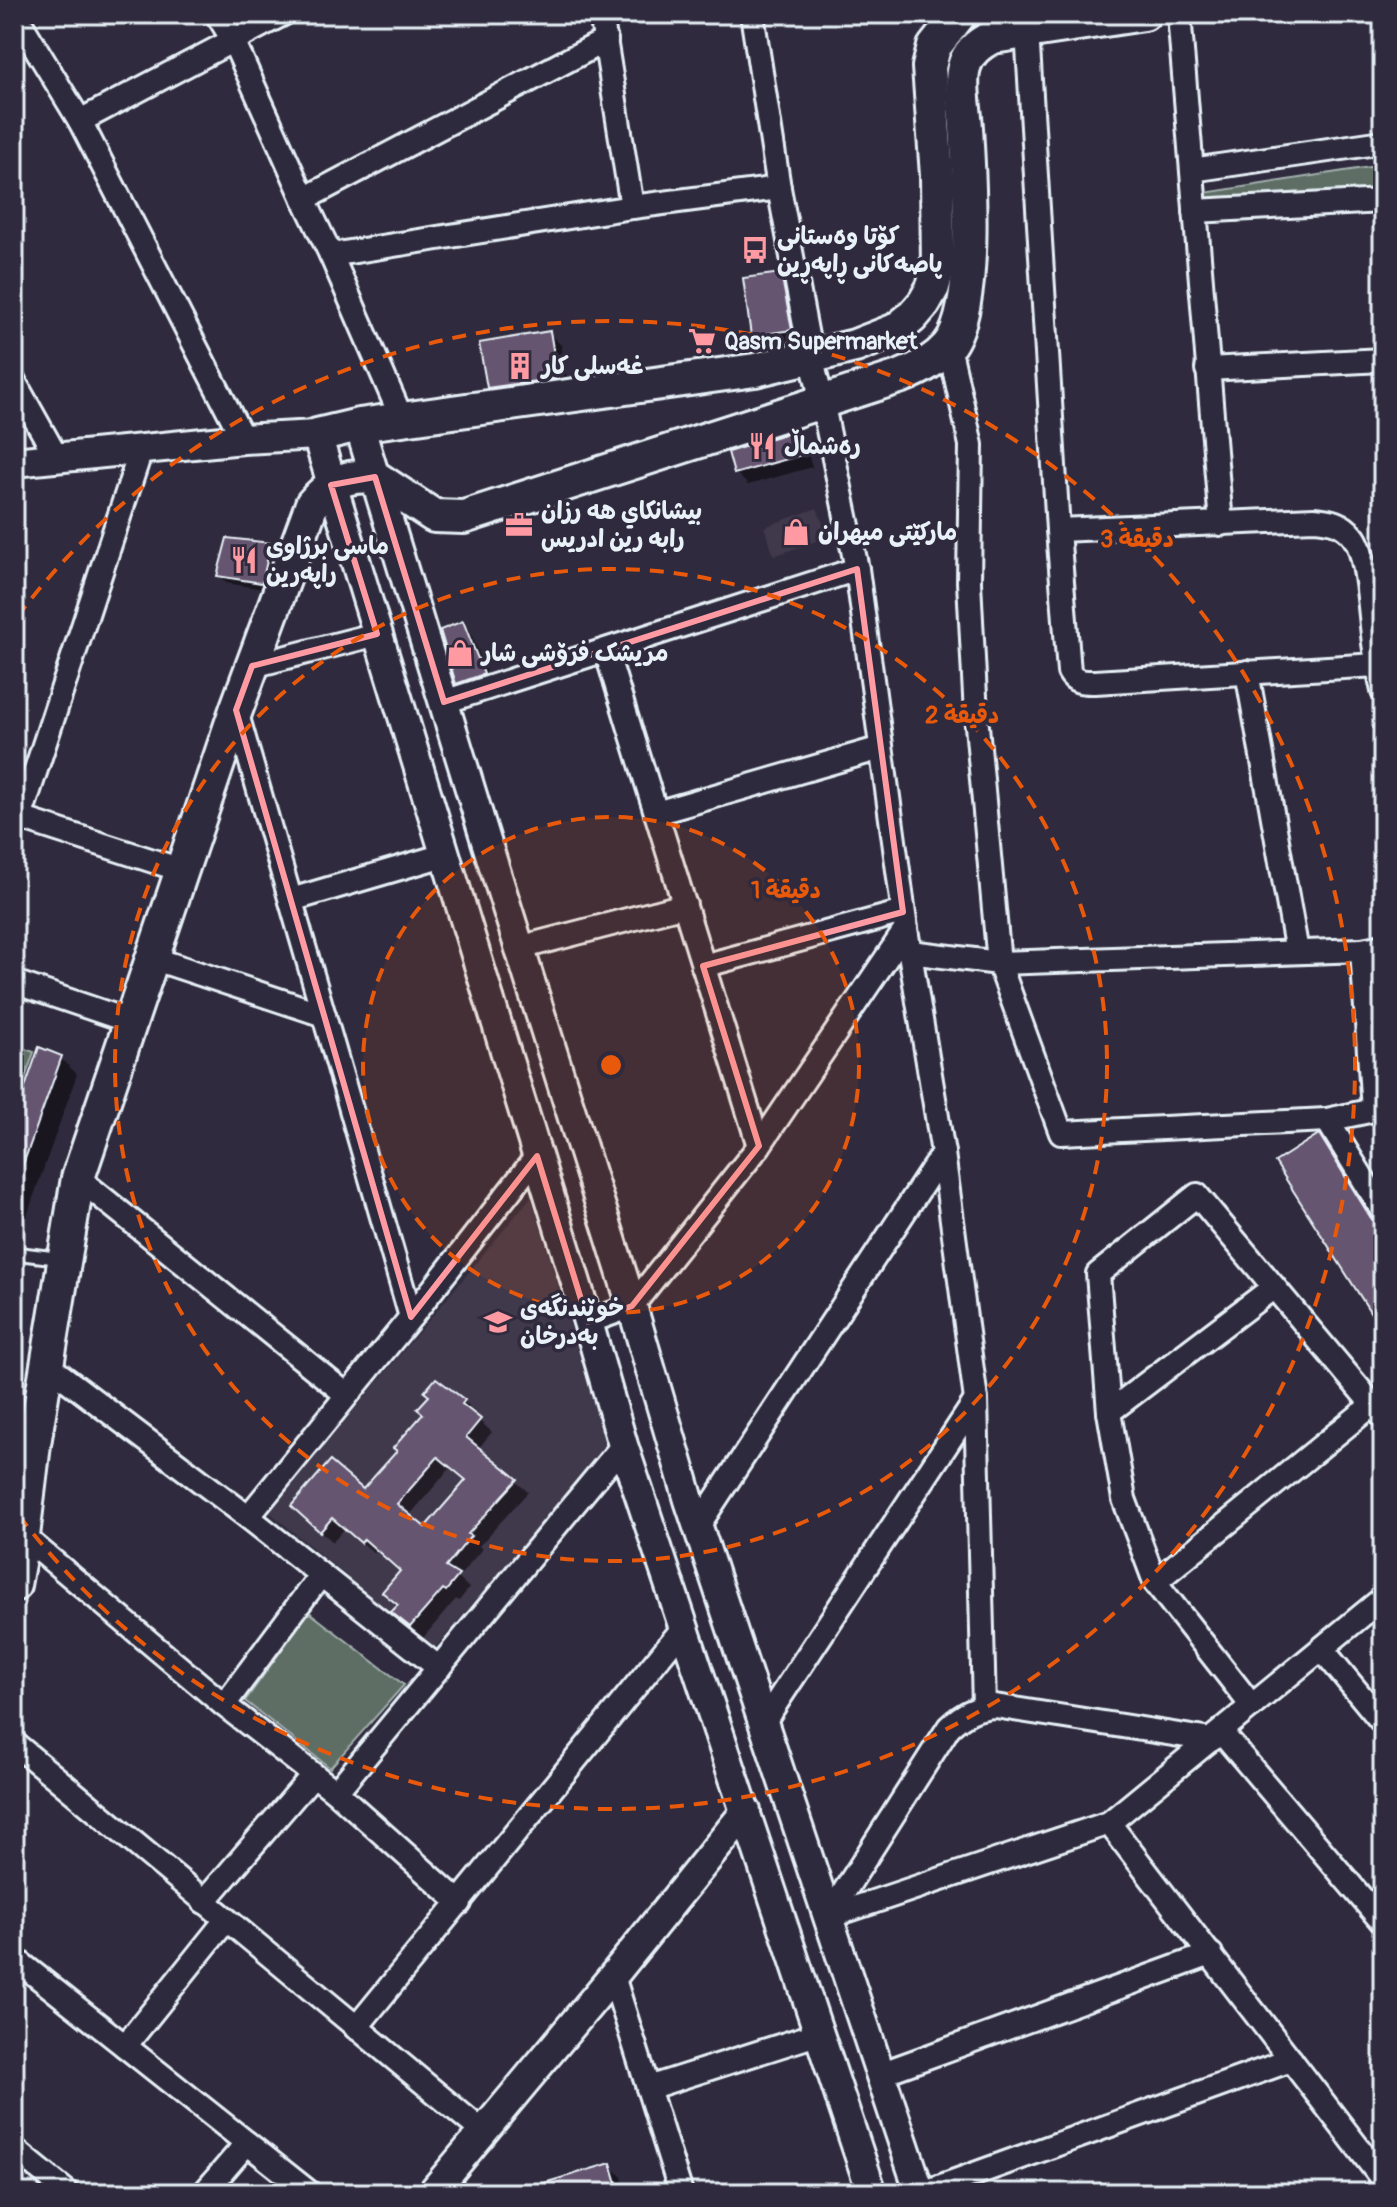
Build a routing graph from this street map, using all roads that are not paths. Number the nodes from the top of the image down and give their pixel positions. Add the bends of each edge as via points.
1 (15, 14) edge
2 (217, 14) edge
3 (283, 14) edge
4 (601, 14) edge
5 (752, 14) edge
6 (1144, 14) edge
7 (1179, 14) edge
8 (946, 22) edge
9 (1027, 31) junction
10 (233, 40) junction
11 (606, 40) junction
12 (975, 48) junction
13 (80, 121) junction
14 (1383, 142) edge
15 (1192, 170) junction
16 (779, 188) junction
17 (304, 199) junction
18 (1383, 201) edge
19 (632, 207) junction
20 (1195, 211) junction
21 (331, 255) junction
22 (949, 346) junction
23 (811, 357) junction
24 (1383, 360) edge
25 (1207, 369) junction
26 (14, 381) edge
27 (822, 401) junction
28 (402, 419) junction
29 (359, 425) junction
30 (317, 435) junction
31 (243, 439) junction
32 (141, 450) junction
33 (57, 458) junction
34 (14, 462) edge
35 (375, 477) junction
36 (331, 485) junction
37 (1221, 524) junction
38 (1058, 530) junction
39 (857, 569) junction
40 (377, 634) junction
41 (1378, 638) edge
42 (606, 651) junction
43 (1377, 665) junction
44 (252, 666) junction
45 (1247, 672) junction
46 (1383, 691) edge
47 (444, 702) junction
48 (236, 710) junction
49 (881, 748) junction
50 (656, 813) junction
51 (17, 817) edge
52 (444, 855) junction
53 (181, 870) junction
54 (291, 900) junction
55 (685, 905) junction
56 (904, 920) junction
57 (519, 948) junction
58 (1373, 948) edge
59 (910, 952) junction
60 (1297, 952) junction
61 (152, 958) junction
62 (999, 963) junction
63 (703, 966) junction
64 (14, 982) edge
65 (324, 1015) junction
66 (132, 1022) junction
67 (1378, 1109) edge
68 (1327, 1120) junction
69 (759, 1146) junction
70 (943, 1153) junction
71 (537, 1156) junction
72 (78, 1178) junction
73 (1383, 1211) edge
74 (14, 1253) edge
75 (64, 1259) junction
76 (1274, 1287) junction
77 (632, 1306) junction
78 (411, 1317) junction
79 (588, 1322) junction
80 (46, 1364) junction
81 (347, 1395) junction
82 (976, 1400) junction
83 (1378, 1411) edge
84 (1109, 1412) junction
85 (623, 1445) junction
86 (24, 1447) edge
87 (248, 1517) junction
88 (698, 1526) junction
89 (23, 1536) junction
90 (320, 1576) junction
91 (1155, 1582) junction
92 (14, 1585) edge
93 (1383, 1598) edge
94 (684, 1627) junction
95 (1322, 1649) junction
96 (439, 1668) junction
97 (224, 1705) junction
98 (1252, 1706) junction
99 (984, 1707) junction
100 (763, 1723) junction
101 (1383, 1723) edge
102 (1216, 1736) junction
103 (14, 1743) edge
104 (313, 1775) junction
105 (336, 1792) junction
106 (746, 1811) junction
107 (1109, 1823) junction
108 (204, 1902) junction
109 (460, 1903) junction
110 (828, 1917) junction
111 (226, 1920) junction
112 (1383, 1923) edge
113 (1211, 1954) junction
114 (14, 1958) edge
115 (613, 1976) junction
116 (356, 2028) junction
117 (820, 2033) junction
118 (125, 2046) junction
119 (1291, 2060) junction
120 (880, 2074) junction
121 (648, 2088) junction
122 (893, 2111) junction
123 (851, 2126) junction
124 (483, 2132) junction
125 (247, 2143) junction
126 (14, 2149) edge
127 (1383, 2180) edge
128 (68, 2193) edge
129 (204, 2193) edge
130 (310, 2193) edge
131 (432, 2193) edge
132 (681, 2193) edge
133 (871, 2193) edge
134 (921, 2193) edge

1 - 13 street
2 - 10 street
3 - 10 street
4 - 11 street
5 - 16 street
6 - 9 main road
7 - 15 street
8 - 12 main road
8 - 23 main road via 929,67 939,250 933,287 896,330
9 - 12 main road via 993,37
9 - 38 street
10 - 13 street
10 - 17 street
11 - 17 street
11 - 19 street
12 - 22 main road via 963,76 970,185 966,285 963,313
13 - 31 street
14 - 15 street
15 - 20 street
16 - 19 street
16 - 23 street
17 - 21 street
18 - 20 street
19 - 21 street
20 - 25 street
21 - 28 street
22 - 27 main road via 925,367
22 - 62 street via 971,445 969,582 976,715
23 - 27 street
23 - 28 main road via 755,370
24 - 25 street
25 - 37 street
26 - 33 street
27 - 35 main road via 464,517 434,516
27 - 39 street
28 - 29 main road
29 - 30 main road
29 - 35 street
30 - 31 street
30 - 36 street
31 - 32 street
32 - 33 street
32 - 51 street
33 - 34 street
35 - 36 main road via 351,477
35 - 47 street
36 - 40 street
36 - 44 main road via 312,504
37 - 38 street
37 - 41 street via 1314,519 1344,527 1362,552
38 - 45 street via 1067,666 1075,679
39 - 42 street
39 - 49 street
40 - 44 street
40 - 52 street
41 - 43 street
42 - 47 street
42 - 50 street
43 - 45 street
43 - 46 street
44 - 48 main road
45 - 60 street
47 - 57 street
48 - 53 main road
48 - 54 street
49 - 50 street
49 - 56 street
50 - 55 street
51 - 53 street
52 - 54 street
52 - 71 street
53 - 61 main road
54 - 65 street
55 - 57 street
55 - 63 street
56 - 59 street
56 - 63 street
56 - 69 street
57 - 77 street
58 - 60 street
58 - 67 street
59 - 62 street
59 - 70 street
60 - 62 street
61 - 65 street
61 - 66 main road
62 - 68 street via 1061,1133
63 - 69 street
64 - 66 street
65 - 78 street
66 - 72 main road
67 - 68 street
68 - 73 street
69 - 77 street
70 - 82 street
70 - 88 street
71 - 78 street
71 - 79 street
72 - 75 main road
72 - 81 street
74 - 75 lane
75 - 80 main road
76 - 83 street
76 - 84 street
76 - 84 street via 1197,1195 1098,1274
77 - 79 street
77 - 88 street
78 - 81 street
79 - 85 street
80 - 86 main road
80 - 87 street
81 - 87 street
82 - 99 street
82 - 100 street
83 - 91 street
84 - 91 street via 1124,1499
85 - 94 street
85 - 96 street
86 - 89 main road
87 - 90 street
88 - 100 street
89 - 92 main road
89 - 97 street
90 - 96 street
90 - 97 street
91 - 98 street
93 - 95 street
94 - 106 street
94 - 109 street
95 - 98 street
95 - 101 street
96 - 105 street
97 - 104 street
98 - 102 street
99 - 102 street
99 - 110 street via 949,1727
100 - 110 street
102 - 107 street
102 - 112 street
103 - 108 street
104 - 105 street
104 - 108 street
105 - 109 street
106 - 115 street
106 - 117 street
107 - 110 street
107 - 113 street
108 - 111 street
109 - 116 street
110 - 120 street
111 - 116 street
111 - 118 street
113 - 119 street
113 - 120 street
114 - 118 street
115 - 121 street
115 - 124 street
116 - 124 street
117 - 121 street
117 - 123 street
118 - 125 street
119 - 127 street
119 - 134 street
120 - 122 street
121 - 132 street
122 - 123 street
122 - 134 street
123 - 133 street
124 - 131 street
125 - 129 street
125 - 130 street
126 - 128 street

